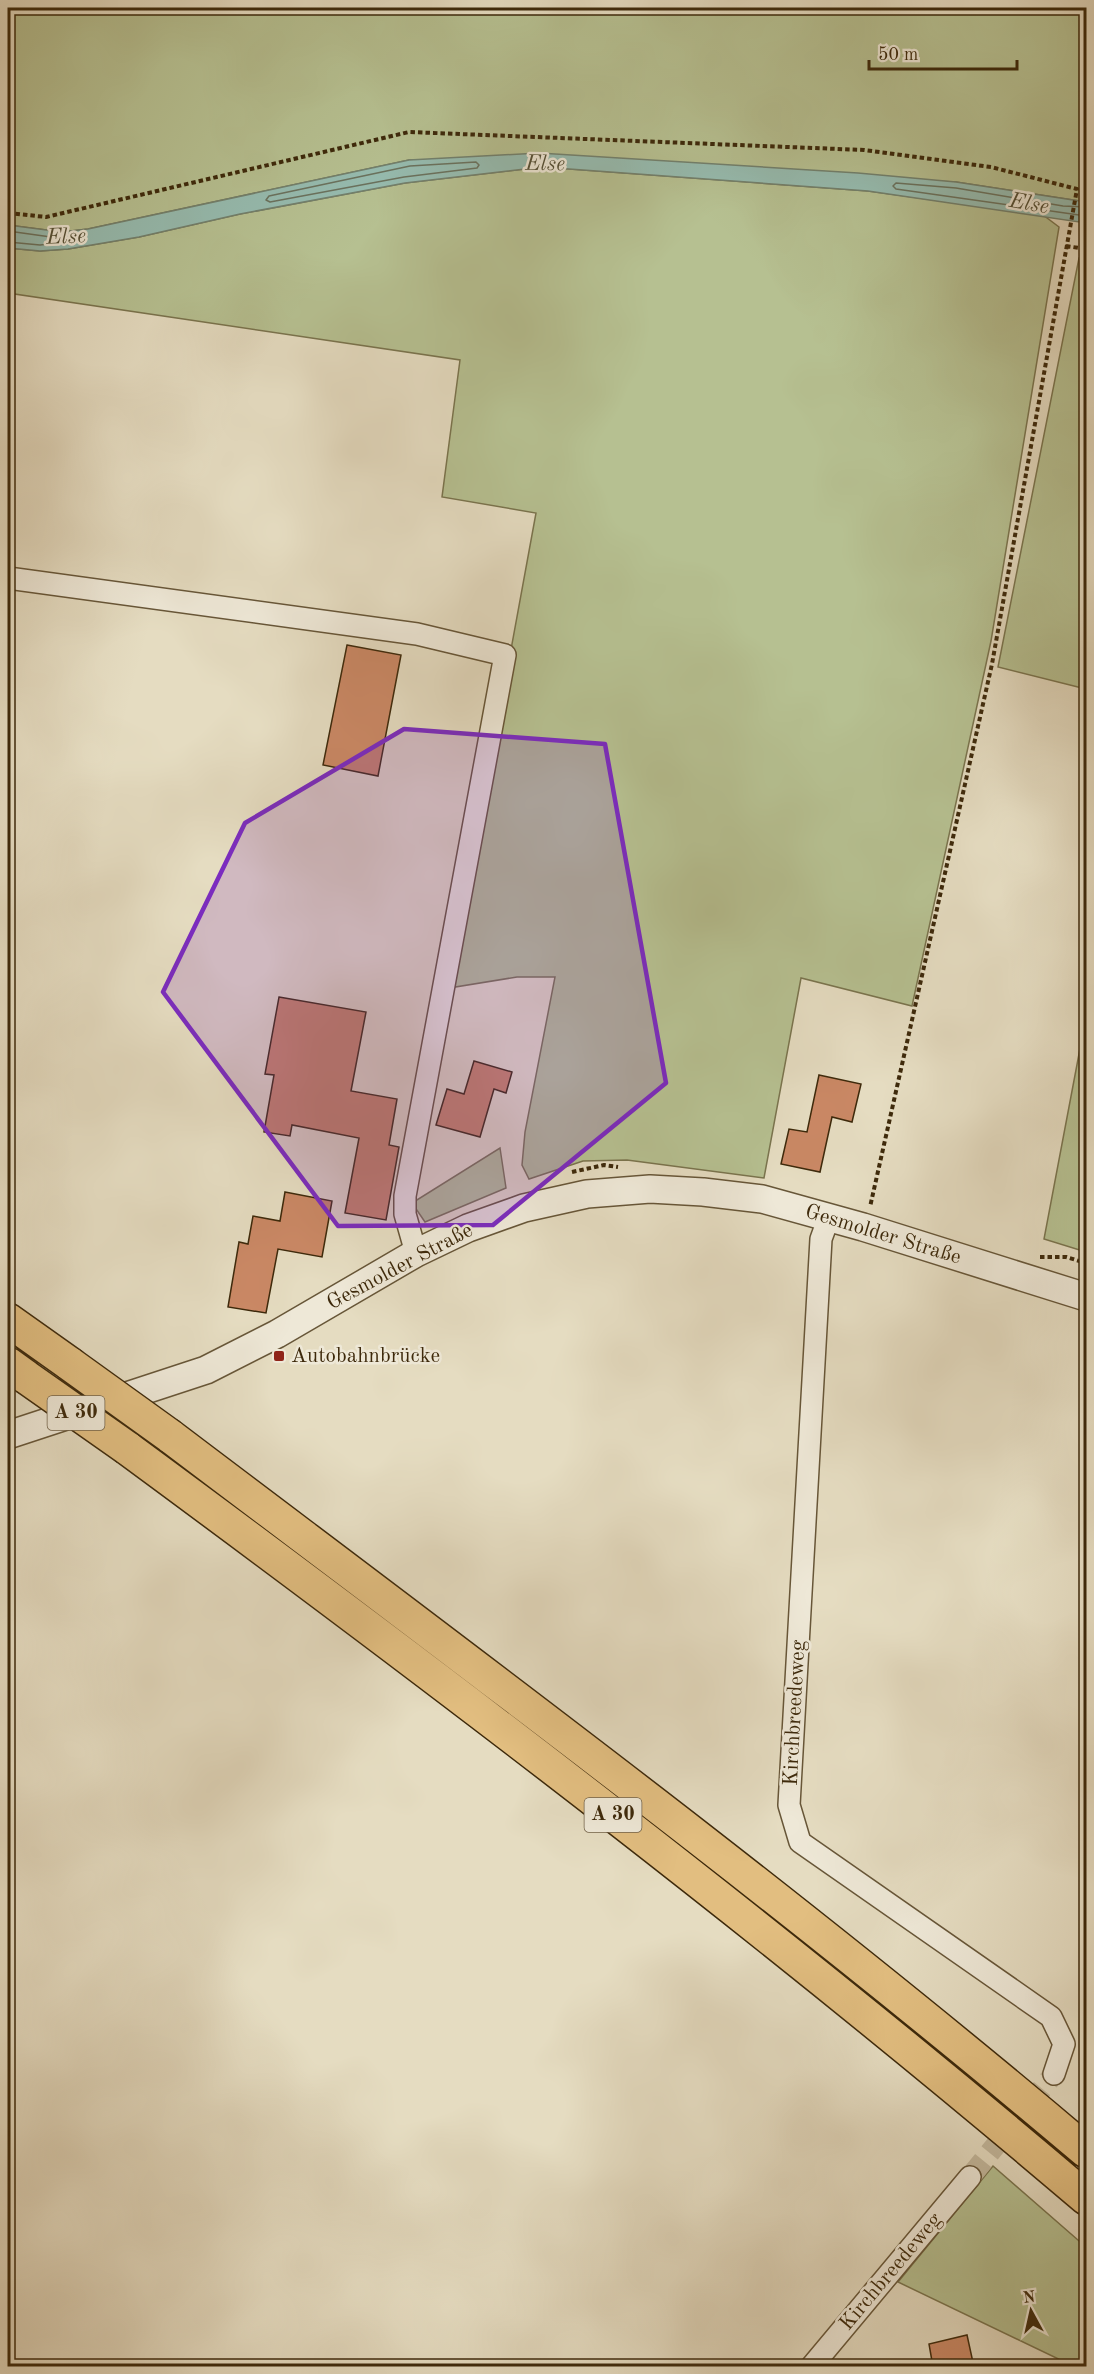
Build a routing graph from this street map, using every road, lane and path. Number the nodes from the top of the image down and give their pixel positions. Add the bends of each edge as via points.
1 (8, 213) edge
2 (1066, 246) junction
3 (1086, 249) edge
4 (8, 578) edge
5 (829, 1217) junction
6 (863, 1227) junction
7 (416, 1253) junction
8 (1086, 1297) edge
9 (8, 1320) edge
10 (17, 1370) edge
11 (8, 1435) edge
12 (1054, 2074) tunnel mouth
13 (1086, 2151) edge
14 (970, 2177) tunnel mouth
15 (1086, 2198) edge
16 (812, 2367) edge

1 - 2 path via 46,217 409,132 864,150 991,166 1077,189
2 - 3 path
2 - 6 path via 992,664
4 - 7 street via 417,634 505,656 405,1196 405,1214
5 - 6 street, Gesmolder Straße
5 - 7 street, Gesmolder Straße via 762,1199 703,1192 627,1190 524,1208 468,1228
5 - 12 street, Kirchbreedeweg via 821,1239 789,1805 800,1842 1051,2017 1064,2044
6 - 8 street, Gesmolder Straße
7 - 11 street, Gesmolder Straße via 277,1334 206,1370
9 - 13 highway, A 30, bridge via 171,1436 633,1785
10 - 15 highway, A 30, bridge via 371,1629 619,1819 816,1974
14 - 16 street, Kirchbreedeweg

